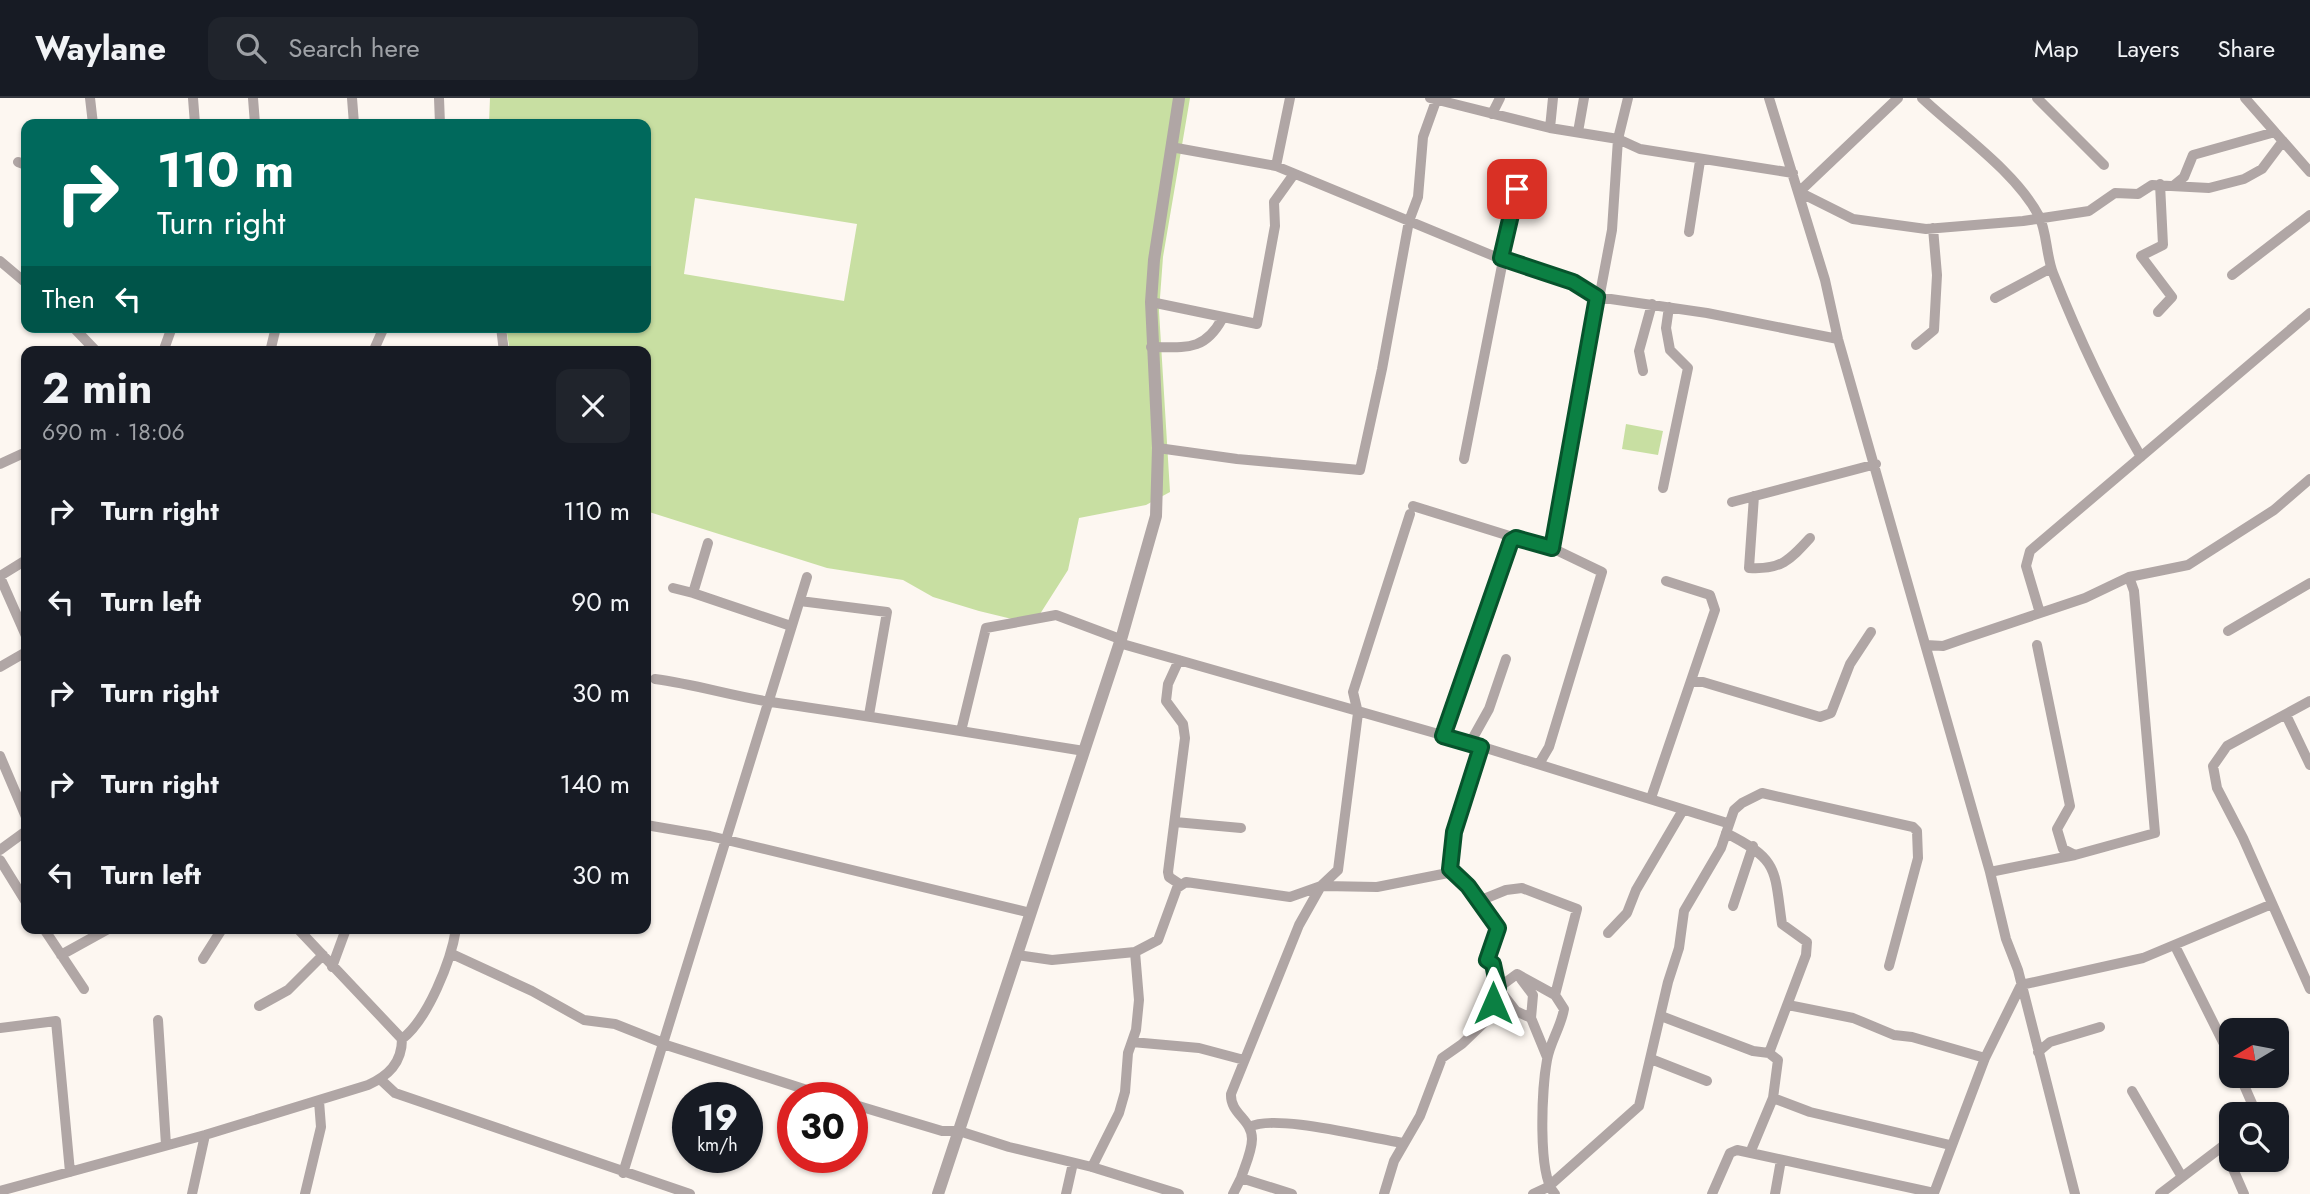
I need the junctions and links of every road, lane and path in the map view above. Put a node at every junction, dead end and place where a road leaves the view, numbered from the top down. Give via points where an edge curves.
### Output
1 (90, 98) edge
2 (193, 98) edge
3 (253, 98) edge
4 (352, 98) edge
5 (439, 98) edge
6 (1179, 98) edge
7 (1290, 98) edge
8 (1500, 98) edge
9 (1553, 98) edge
10 (1584, 98) edge
11 (1628, 98) edge
12 (1769, 98) edge
13 (1898, 98) edge
14 (1922, 98) edge
15 (2037, 98) edge
16 (2245, 98) edge
17 (1434, 99) edge
18 (1492, 114) junction
19 (92, 119) edge
20 (195, 119) edge
21 (255, 119) edge
22 (354, 119) edge
23 (440, 119) edge
24 (1550, 128) junction
25 (1578, 132) junction
26 (2275, 132) junction
27 (1618, 139) junction
28 (2283, 141) junction
29 (1171, 148) junction
30 (1700, 161) junction
31 (2104, 165) dead end
32 (1276, 166) junction
33 (2310, 171) edge
34 (1793, 173) junction
35 (1294, 174) junction
36 (2160, 184) junction
37 (2173, 186) junction
38 (1517, 189) dead end
39 (1799, 192) junction
40 (2310, 215) edge
41 (2040, 218) junction
42 (1409, 221) junction
43 (1933, 228) junction
44 (1689, 232) dead end
45 (1501, 258) junction
46 (0, 261) edge
47 (2051, 268) junction
48 (2232, 275) dead end
49 (21, 279) edge
50 (1597, 297) junction
51 (1996, 298) dead end
52 (1151, 302) junction
53 (1652, 304) junction
54 (1669, 307) junction
55 (2158, 312) dead end
56 (2310, 313) edge
57 (1222, 319) junction
58 (79, 333) edge
59 (1838, 339) junction
60 (1916, 345) dead end
61 (91, 346) edge
62 (1152, 347) junction
63 (1643, 371) dead end
64 (1158, 448) junction
65 (21, 454) edge
66 (2141, 457) junction
67 (1464, 459) dead end
68 (0, 464) edge
69 (1876, 464) junction
70 (2310, 479) edge
71 (1663, 488) dead end
72 (1754, 496) junction
73 (1732, 502) dead end
74 (1516, 538) junction
75 (1810, 538) dead end
76 (708, 543) dead end
77 (1552, 548) junction
78 (21, 563) edge
79 (0, 577) edge
80 (807, 577) dead end
81 (2129, 577) junction
82 (1666, 581) dead end
83 (2310, 583) edge
84 (673, 588) dead end
85 (693, 593) junction
86 (800, 601) junction
87 (2040, 613) junction
88 (21, 625) edge
89 (791, 626) junction
90 (2228, 631) dead end
91 (1871, 632) dead end
92 (1120, 641) junction
93 (1926, 645) junction
94 (2037, 645) dead end
95 (21, 655) edge
96 (1506, 659) dead end
97 (1179, 660) junction
98 (0, 667) edge
99 (655, 679) dead end
100 (1691, 682) junction
101 (2310, 701) edge
102 (769, 702) junction
103 (1358, 713) junction
104 (869, 715) junction
105 (2286, 715) junction
106 (961, 731) junction
107 (1443, 736) junction
108 (1476, 745) junction
109 (1084, 751) junction
110 (0, 756) edge
111 (1539, 764) junction
112 (2310, 765) edge
113 (1651, 798) junction
114 (21, 805) edge
115 (1683, 810) junction
116 (1175, 822) junction
117 (651, 826) edge
118 (1241, 828) dead end
119 (1726, 828) junction
120 (21, 835) edge
121 (726, 840) junction
122 (1753, 846) junction
123 (0, 850) edge
124 (2075, 855) junction
125 (0, 860) edge
126 (1453, 872) junction
127 (1990, 872) junction
128 (1181, 885) junction
129 (1321, 886) junction
130 (21, 894) edge
131 (1479, 901) junction
132 (2272, 904) junction
133 (1733, 906) dead end
134 (1031, 913) junction
135 (1608, 933) dead end
136 (47, 934) edge
137 (99, 934) edge
138 (219, 934) edge
139 (303, 934) edge
140 (344, 934) edge
141 (455, 934) edge
142 (2175, 946) junction
143 (1135, 952) junction
144 (452, 954) junction
145 (61, 955) junction
146 (323, 955) junction
147 (1017, 955) junction
148 (203, 959) dead end
149 (1889, 966) dead end
150 (332, 967) junction
151 (1517, 974) junction
152 (2021, 985) junction
153 (1498, 988) junction
154 (84, 989) dead end
155 (2310, 989) edge
156 (1555, 995) junction
157 (1788, 1004) junction
158 (259, 1006) dead end
159 (1661, 1016) junction
160 (1531, 1018) junction
161 (158, 1020) dead end
162 (2100, 1027) dead end
163 (0, 1028) edge
164 (2219, 1034) edge
165 (402, 1039) junction
166 (1132, 1042) junction
167 (663, 1044) junction
168 (2038, 1052) junction
169 (1769, 1053) junction
170 (1547, 1057) junction
171 (1985, 1058) junction
172 (1651, 1059) junction
173 (1244, 1060) junction
174 (380, 1079) junction
175 (1707, 1081) dead end
176 (783, 1082) edge
177 (2132, 1091) dead end
178 (1773, 1098) junction
179 (319, 1101) junction
180 (868, 1109) edge
181 (1250, 1127) junction
182 (959, 1130) junction
183 (205, 1135) junction
184 (1404, 1143) junction
185 (1950, 1145) junction
186 (166, 1146) junction
187 (2219, 1149) edge
188 (1750, 1153) junction
189 (1781, 1160) junction
190 (1073, 1163) junction
191 (1092, 1167) junction
192 (70, 1172) junction
193 (2237, 1172) edge
194 (623, 1173) junction
195 (2182, 1177) junction
196 (1241, 1178) junction
197 (0, 1191) edge
198 (1551, 1191) edge
199 (192, 1194) edge
200 (305, 1194) edge
201 (690, 1194) edge
202 (939, 1194) edge
203 (1066, 1194) edge
204 (1180, 1194) edge
205 (1233, 1194) edge
206 (1292, 1194) edge
207 (1384, 1194) edge
208 (1534, 1194) edge
209 (1712, 1194) edge
210 (1775, 1194) edge
211 (2075, 1194) edge
212 (2160, 1194) edge
213 (2244, 1194) edge

1 - 19 street
2 - 20 street
3 - 21 street
4 - 22 street
5 - 23 street
6 - 29 street
7 - 32 street
8 - 18 street
9 - 24 street
10 - 25 street
11 - 27 street
12 - 34 street
13 - 39 street
14 - 41 street via 1990,160
15 - 31 street
16 - 26 street
17 - 18 street
17 - 42 street via 1423,137 1418,198
18 - 24 street
24 - 25 street
25 - 27 street
26 - 28 street
26 - 37 street via 2193,155 2184,177
27 - 30 street via 1640,149
27 - 50 street via 1612,230
28 - 33 street
28 - 37 street via 2262,170 2244,179 2209,188
29 - 32 street
29 - 52 street
30 - 34 street
30 - 44 street
32 - 35 street
34 - 39 street
35 - 42 street
35 - 57 street via 1274,202 1275,226 1260,320 1258,324
36 - 37 street
36 - 41 street via 2138,194 2115,193 2089,211
36 - 55 street via 2163,245 2140,256 2172,297
38 - 45 street
39 - 43 street via 1853,219 1910,229
39 - 59 street
40 - 48 street
41 - 43 street
41 - 47 street
42 - 45 street
42 - 64 street via 1360,470
43 - 60 street via 1937,275 1934,330
45 - 50 street via 1573,282
45 - 67 street
46 - 49 street
47 - 51 street
47 - 66 street via 2109,400
50 - 53 street
50 - 77 street
52 - 57 street
52 - 62 street
53 - 54 street
53 - 63 street via 1639,351
54 - 59 street
54 - 71 street via 1670,350 1688,368
56 - 66 street
57 - 62 street via 1214,333 1192,347
58 - 61 street
59 - 69 street
62 - 64 street
64 - 92 street via 1156,516
65 - 68 street
66 - 87 street via 2027,555
69 - 72 street
69 - 93 street
70 - 81 street via 2274,510 2188,565
72 - 73 street
72 - 75 street via 1749,568 1790,561
74 - 77 street
74 - 103 street via 1412,510 1353,692
74 - 107 street via 1505,552
76 - 85 street
77 - 111 street via 1602,572 1549,747
78 - 79 street
79 - 88 street
80 - 86 street
81 - 87 street
81 - 124 street via 2134,591 2155,833
82 - 100 street via 1713,598 1713,615
83 - 90 street
84 - 85 street
85 - 89 street
86 - 89 street
86 - 104 street via 887,612
87 - 93 street via 1944,646
89 - 102 street
91 - 100 street via 1850,664 1831,713 1820,717
92 - 97 street
92 - 106 street via 1056,615 986,628
92 - 109 street
93 - 127 street
94 - 124 street via 2070,807 2057,829 2063,849
95 - 98 street
96 - 108 street
97 - 103 street
97 - 116 street via 1166,701 1183,724 1185,738
99 - 102 street
100 - 113 street
101 - 105 street
102 - 104 street
102 - 121 street
103 - 107 street
103 - 129 street via 1340,861 1335,876
104 - 106 street
105 - 112 street
105 - 132 street via 2227,746 2213,766 2217,788
106 - 109 street
107 - 108 street
108 - 111 street
108 - 126 street via 1449,856
109 - 134 street
110 - 114 street
111 - 113 street via 1612,790
113 - 115 street
115 - 119 street
115 - 135 street via 1627,913
116 - 118 street
116 - 128 street via 1168,877
117 - 121 street
119 - 122 street
119 - 149 street via 1742,803 1762,793 1913,827 1918,858
119 - 159 street via 1708,873 1684,911
120 - 123 street
121 - 134 street
121 - 167 street
122 - 133 street
122 - 157 street via 1777,878 1782,925 1807,942
124 - 127 street
125 - 130 street
126 - 129 street via 1377,887
126 - 131 street
127 - 152 street
128 - 129 street via 1194,882 1290,897
128 - 143 street via 1158,940
129 - 173 street via 1299,925
131 - 153 street via 1498,928 1487,960 1493,964
131 - 156 street via 1522,888 1577,909
132 - 142 street
132 - 155 street
134 - 147 street
136 - 145 street
137 - 145 street
138 - 148 street
139 - 146 street
140 - 150 street
141 - 144 street
142 - 152 street via 2143,958
142 - 164 street
143 - 147 street via 1052,960
143 - 166 street via 1139,1000
144 - 165 street via 415,1026
144 - 167 street via 584,1020 615,1024
145 - 154 street
146 - 150 street
146 - 158 street via 288,989
147 - 182 street
150 - 165 street
151 - 153 street
151 - 156 street
151 - 160 street via 1533,995
152 - 168 street
152 - 171 street
153 - 160 street via 1516,1012
153 - 184 street via 1488,1019 1442,1058 1433,1087
156 - 170 street via 1564,1009
157 - 169 street
157 - 171 street via 1853,1018 1894,1035
159 - 169 street
159 - 172 street
160 - 170 street
161 - 186 street
162 - 168 street via 2050,1042
163 - 192 street via 56,1021
165 - 174 street via 402,1051 388,1075
166 - 173 street via 1199,1048
166 - 191 street via 1119,1113
167 - 176 street
167 - 194 street
168 - 211 street
169 - 178 street via 1778,1060
170 - 198 street via 1544,1107
171 - 185 street
172 - 175 street
172 - 198 street via 1633,1114
173 - 181 street via 1230,1100
174 - 179 street
174 - 194 street via 395,1093
177 - 195 street
178 - 185 street via 1811,1112
178 - 188 street
179 - 183 street
179 - 200 street via 321,1127
180 - 182 street via 942,1131
181 - 184 street via 1264,1122 1285,1124
181 - 196 street via 1252,1141
182 - 190 street
182 - 202 street
183 - 186 street
183 - 199 street
184 - 207 street
185 - 189 street via 1934,1193
186 - 192 street
187 - 195 street
188 - 189 street
188 - 209 street via 1730,1153
189 - 210 street
190 - 191 street
190 - 203 street
191 - 204 street
192 - 197 street
193 - 213 street
194 - 201 street
195 - 212 street
196 - 205 street
196 - 206 street
198 - 208 street

